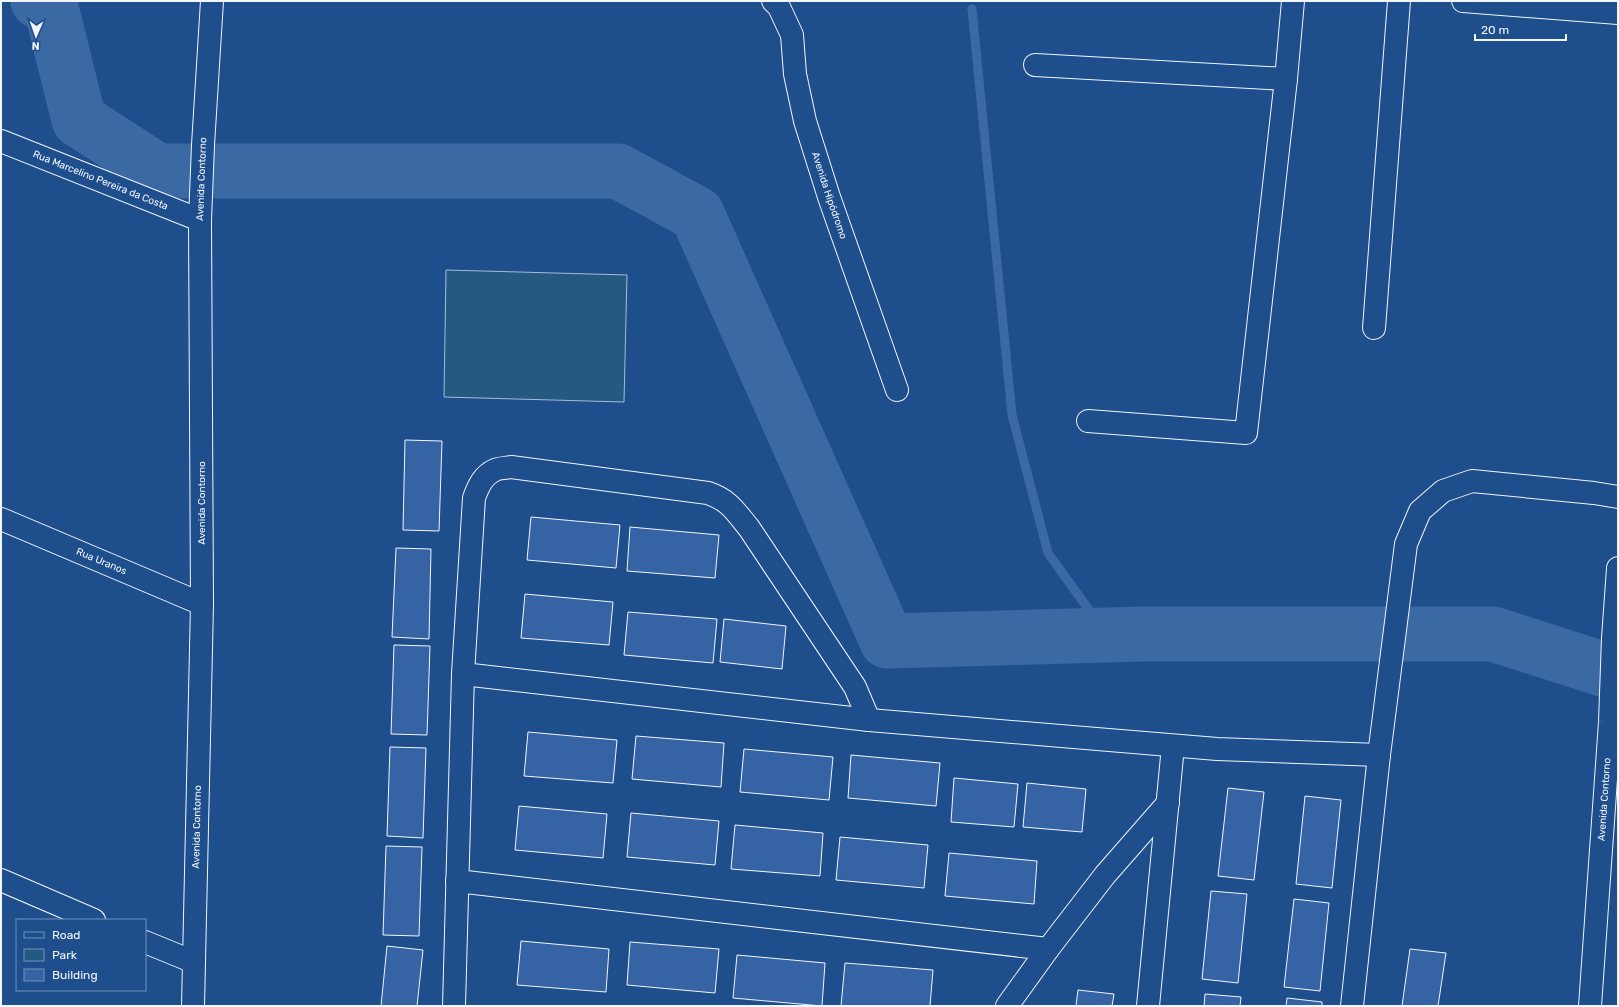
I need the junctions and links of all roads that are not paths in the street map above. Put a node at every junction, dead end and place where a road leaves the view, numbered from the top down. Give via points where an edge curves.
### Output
1 (212, 1) edge
2 (773, 1) edge
3 (1293, 1) edge
4 (1399, 1) edge
5 (1463, 1) edge
6 (1618, 13) edge
7 (1035, 65) dead end
8 (1286, 79) junction
9 (1, 141) edge
10 (200, 215) junction
11 (1374, 328) dead end
12 (897, 390) dead end
13 (1088, 421) dead end
14 (1618, 497) edge
15 (1, 519) edge
16 (1618, 568) edge
17 (202, 604) junction
18 (463, 674) junction
19 (869, 720) junction
20 (1173, 746) junction
21 (1379, 756) junction
22 (1168, 803) junction
23 (1, 880) edge
24 (457, 881) junction
25 (92, 919) edge
26 (146, 942) edge
27 (1048, 949) junction
28 (194, 962) junction
29 (193, 1006) edge
30 (454, 1006) edge
31 (1007, 1006) edge
32 (1148, 1006) edge
33 (1352, 1006) edge
34 (1590, 1006) edge

1 - 10 street, Avenida Contorno
2 - 12 street, Avenida Hipódromo via 779,7 792,35 795,74 805,121
3 - 8 street
4 - 11 street
5 - 6 street
7 - 8 street
8 - 13 street via 1246,432
9 - 10 street, Rua Marcelino Pereira da Costa
10 - 17 street, Avenida Contorno
14 - 21 street via 1472,482 1443,491 1420,511 1406,544
15 - 17 street, Rua Uranos
16 - 34 street, Avenida Contorno
17 - 28 street, Avenida Contorno
18 - 19 street
18 - 19 street via 474,498 484,477 495,470 511,467 708,493 721,497 734,508 749,528 855,688
18 - 24 street
19 - 20 street
20 - 21 street
20 - 22 street
21 - 33 street
22 - 27 street via 1105,875
22 - 32 street
23 - 25 street
24 - 27 street
24 - 30 street
26 - 28 street
27 - 31 street
28 - 29 street, Avenida Contorno

